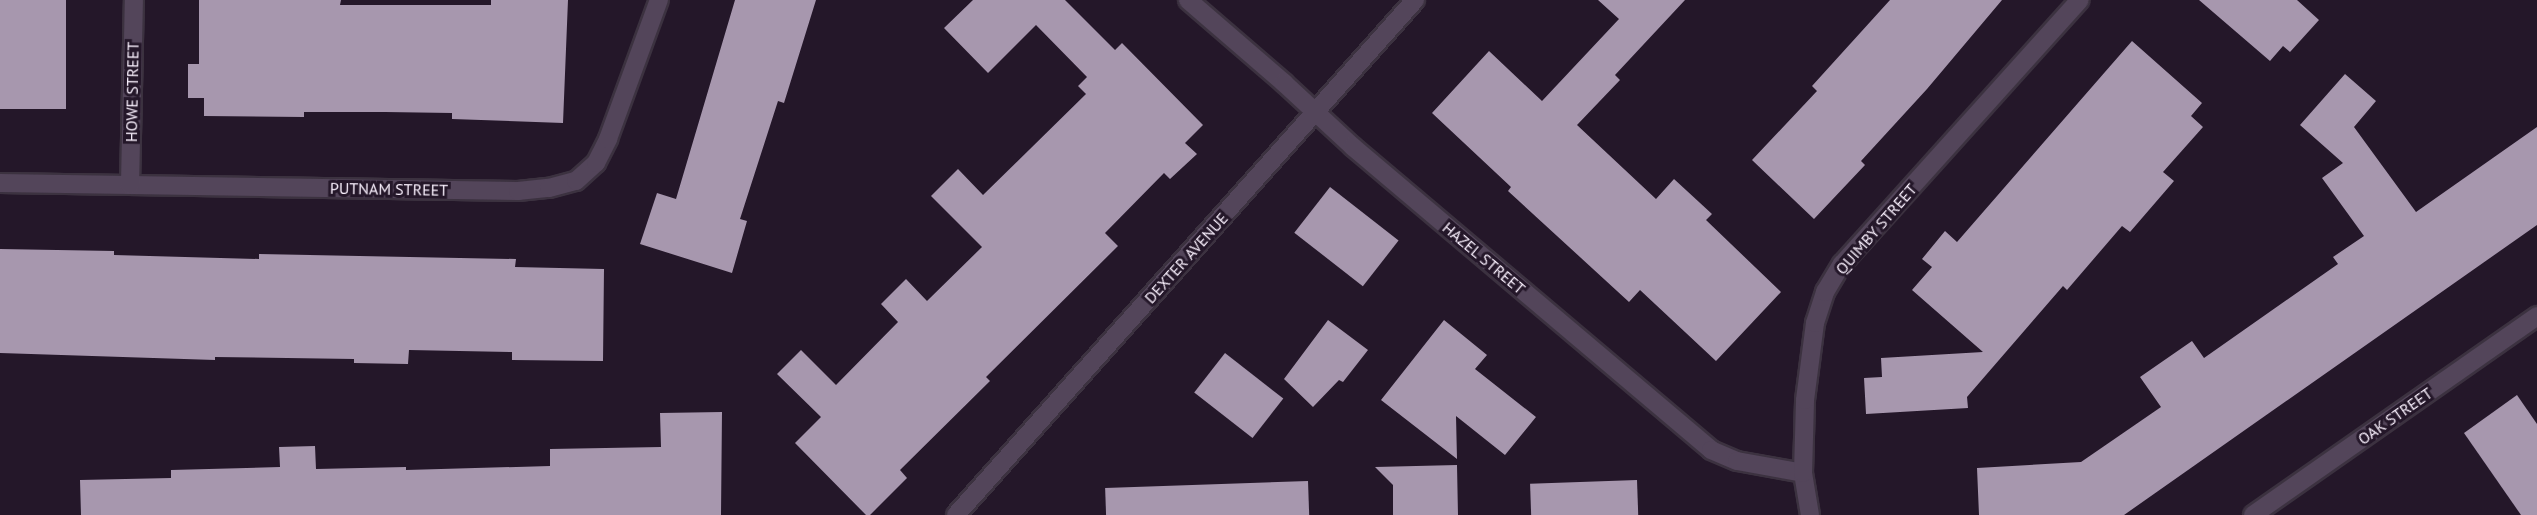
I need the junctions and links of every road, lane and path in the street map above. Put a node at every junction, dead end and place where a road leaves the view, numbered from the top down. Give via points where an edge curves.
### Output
1 (134, 0) edge
2 (659, 0) edge
3 (1188, 0) edge
4 (1415, 0) edge
5 (2080, 0) edge
6 (1315, 114) junction
7 (0, 183) edge
8 (130, 185) junction
9 (2537, 316) edge
10 (1803, 473) junction
11 (956, 515) edge
12 (1810, 515) edge
13 (2253, 515) edge

1 - 8 street, HOWE STREET
2 - 8 street, PUTNAM STREET via 608,139 596,163 576,181 518,191
3 - 6 street, HAZEL STREET via 1284,82
4 - 6 street, DEXTER AVENUE
5 - 10 street, QUIMBY STREET via 1842,264 1825,292 1808,360
6 - 10 street, HAZEL STREET via 1711,450 1746,463
6 - 11 street, DEXTER AVENUE
7 - 8 street, PUTNAM STREET
9 - 13 street, OAK STREET
10 - 12 street, QUIMBY STREET

